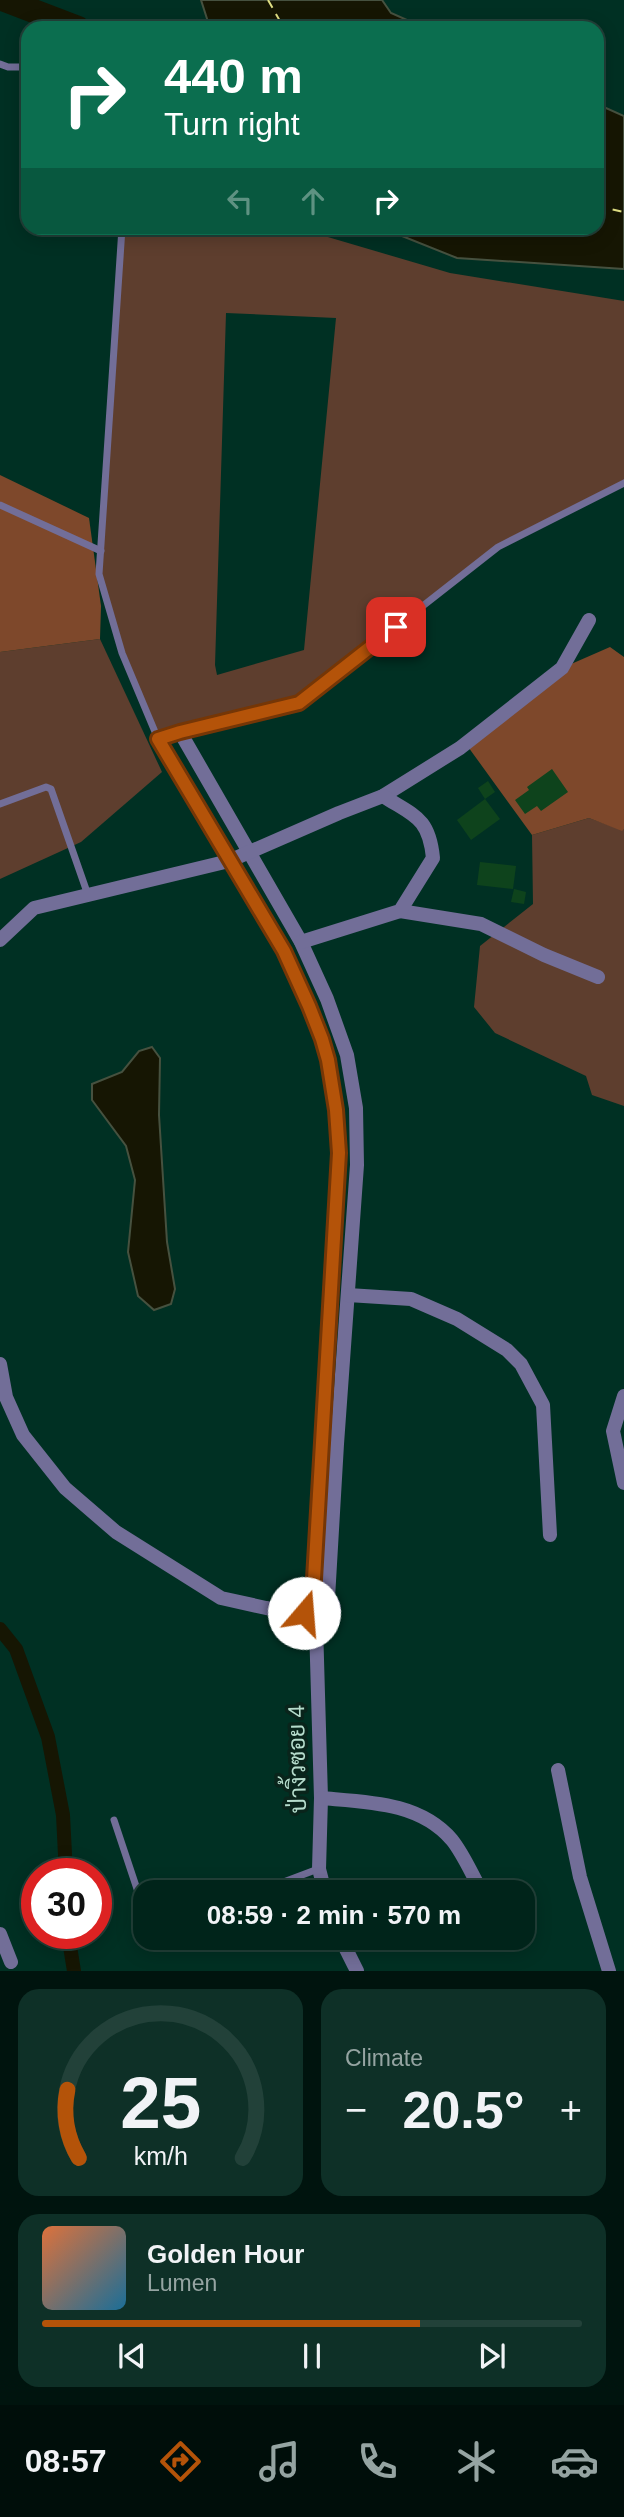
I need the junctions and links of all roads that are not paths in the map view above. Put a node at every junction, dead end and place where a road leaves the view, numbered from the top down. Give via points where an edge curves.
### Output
1 (0, 64) edge
2 (21, 67) edge
3 (122, 235) edge
4 (624, 483) edge
5 (0, 505) edge
6 (101, 551) junction
7 (589, 621) dead end
8 (180, 732) junction
9 (158, 739) junction
10 (383, 796) junction
11 (0, 804) edge
12 (248, 853) junction
13 (229, 861) junction
14 (88, 896) junction
15 (400, 911) junction
16 (0, 940) edge
17 (301, 942) junction
18 (284, 951) junction
19 (598, 978) dead end
20 (347, 1055) junction
21 (328, 1060) junction
22 (337, 1164) junction
23 (357, 1165) junction
24 (348, 1295) junction
25 (0, 1364) edge
26 (624, 1395) edge
27 (329, 1443) junction
28 (624, 1483) edge
29 (550, 1535) dead end
30 (313, 1596) junction
31 (328, 1598) junction
32 (304, 1613) junction
33 (316, 1625) junction
34 (558, 1770) dead end
35 (321, 1798) junction
36 (114, 1820) dead end
37 (319, 1869) junction
38 (134, 1880) edge
39 (289, 1880) edge
40 (322, 1880) edge
41 (475, 1880) edge
42 (0, 1934) edge
43 (347, 1950) edge
44 (11, 1962) dead end
45 (358, 1971) edge
46 (608, 1971) edge

1 - 2 lane
3 - 6 lane
4 - 8 lane via 498,547 299,703
5 - 6 lane
6 - 9 lane via 99,573 122,653
7 - 10 street via 562,668 460,748
8 - 9 lane
8 - 12 street
9 - 13 street
10 - 12 street
10 - 15 street via 422,821 432,845 433,858
11 - 14 lane via 51,789
12 - 13 street
12 - 17 street
13 - 14 street
13 - 18 street
14 - 16 street via 34,908
15 - 17 street
15 - 19 street via 481,924
17 - 18 lane
17 - 20 street
18 - 21 street
20 - 21 lane
20 - 23 street via 356,1108
21 - 22 street via 336,1110
22 - 23 lane
22 - 27 street
23 - 24 street
24 - 27 street
24 - 29 street via 411,1299 457,1319 521,1364 543,1405
25 - 32 street via 6,1397 23,1435 65,1488 116,1532 220,1598
26 - 28 street via 613,1431
27 - 30 street
27 - 31 street
30 - 31 street
30 - 32 street
31 - 33 street via 334,1606 333,1617
32 - 33 street
33 - 35 street, ป่างิ้วซอย 4
34 - 46 street via 580,1877
35 - 37 street, ป่างิ้วซอย 4
35 - 41 street via 385,1804 423,1816 451,1840
36 - 38 lane
37 - 39 lane
37 - 40 street, ป่างิ้วซอย 4
42 - 44 street
43 - 45 street

